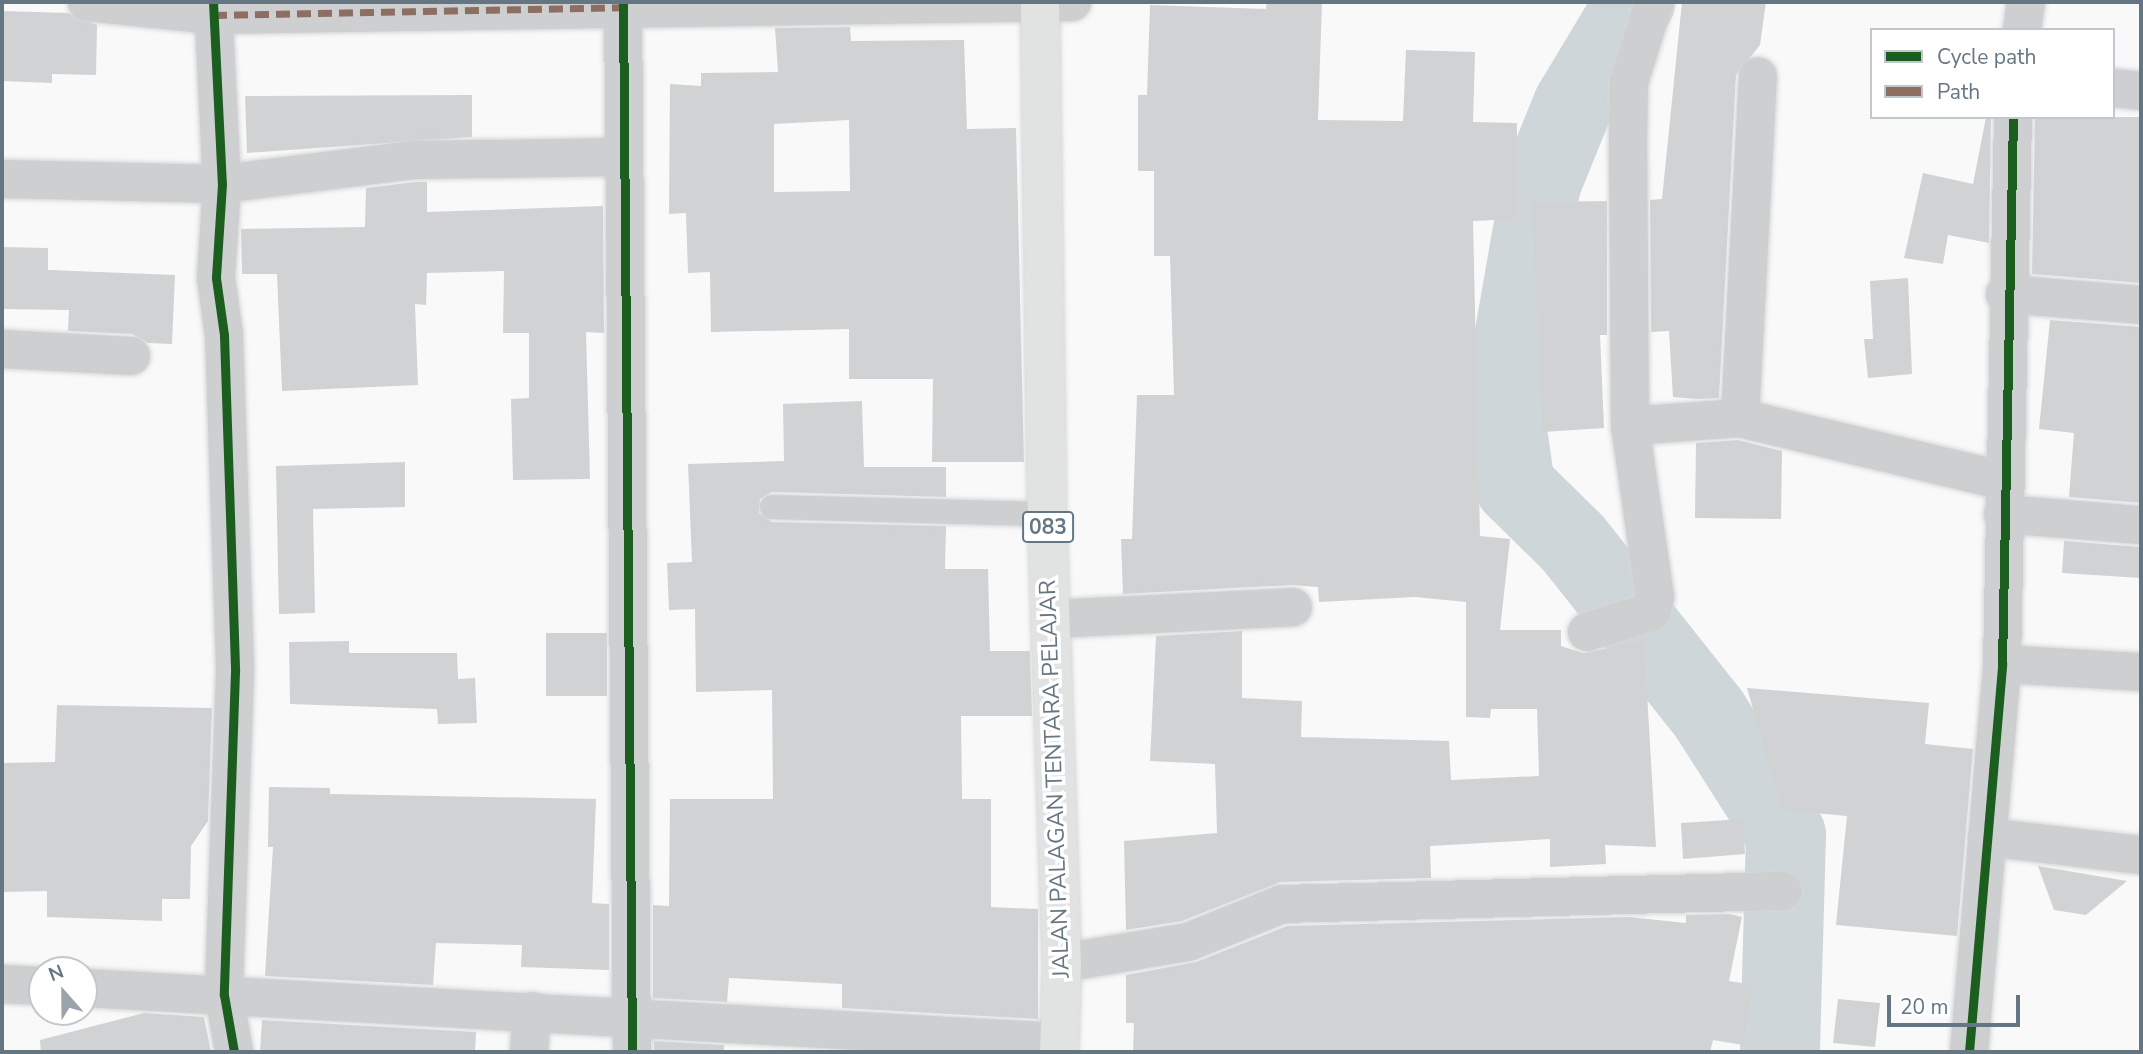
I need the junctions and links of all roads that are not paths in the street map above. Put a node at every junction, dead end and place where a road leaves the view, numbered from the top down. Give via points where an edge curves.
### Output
1 (87, 2) edge
2 (1040, 2) edge
3 (1072, 2) edge
4 (1654, 2) edge
5 (2026, 2) edge
6 (623, 4) edge
7 (214, 8) edge
8 (2022, 28) edge
9 (1758, 76) dead end
10 (2115, 88) edge
11 (2141, 91) edge
12 (2013, 119) edge
13 (620, 157) junction
14 (2, 180) edge
15 (222, 184) junction
16 (2005, 294) junction
17 (2141, 305) edge
18 (2, 349) edge
19 (131, 356) dead end
20 (1740, 418) junction
21 (1630, 426) junction
22 (2004, 498) junction
23 (772, 507) dead end
24 (1047, 514) junction
25 (2141, 525) edge
26 (1293, 607) dead end
27 (1051, 619) junction
28 (1596, 631) dead end
29 (2001, 664) junction
30 (2141, 672) edge
31 (1987, 836) junction
32 (2141, 855) edge
33 (1783, 891) dead end
34 (1062, 963) junction
35 (2, 984) edge
36 (28, 985) edge
37 (98, 989) edge
38 (224, 995) junction
39 (532, 1010) junction
40 (633, 1034) edge
41 (1059, 1047) edge
42 (234, 1052) edge
43 (529, 1052) edge
44 (1969, 1052) edge

1 - 7 street
2 - 3 street
2 - 6 street
2 - 24 main road, JALAN PALAGAN TENTARA PELAJAR / 083
4 - 21 street via 1629,82
5 - 8 street
6 - 7 street
6 - 13 street
7 - 15 street
9 - 20 street
10 - 11 street
12 - 16 street
13 - 15 street via 413,160
13 - 40 street
14 - 15 street
15 - 38 street via 216,278 224,335 235,672
16 - 17 street
16 - 22 street
18 - 19 street
20 - 21 street
20 - 22 street
21 - 28 street via 1655,579 1651,612
22 - 25 street
22 - 29 street
23 - 24 lane
24 - 27 main road, JALAN PALAGAN TENTARA PELAJAR / 083
26 - 27 street
27 - 34 main road, JALAN PALAGAN TENTARA PELAJAR / 083
29 - 30 street
29 - 31 street
31 - 32 street
31 - 44 street
33 - 34 street via 1282,904 1188,942
34 - 41 main road, JALAN PALAGAN TENTARA PELAJAR / 083
35 - 36 street
37 - 38 street
38 - 39 street
38 - 42 street
39 - 40 street
39 - 43 street
40 - 41 street

